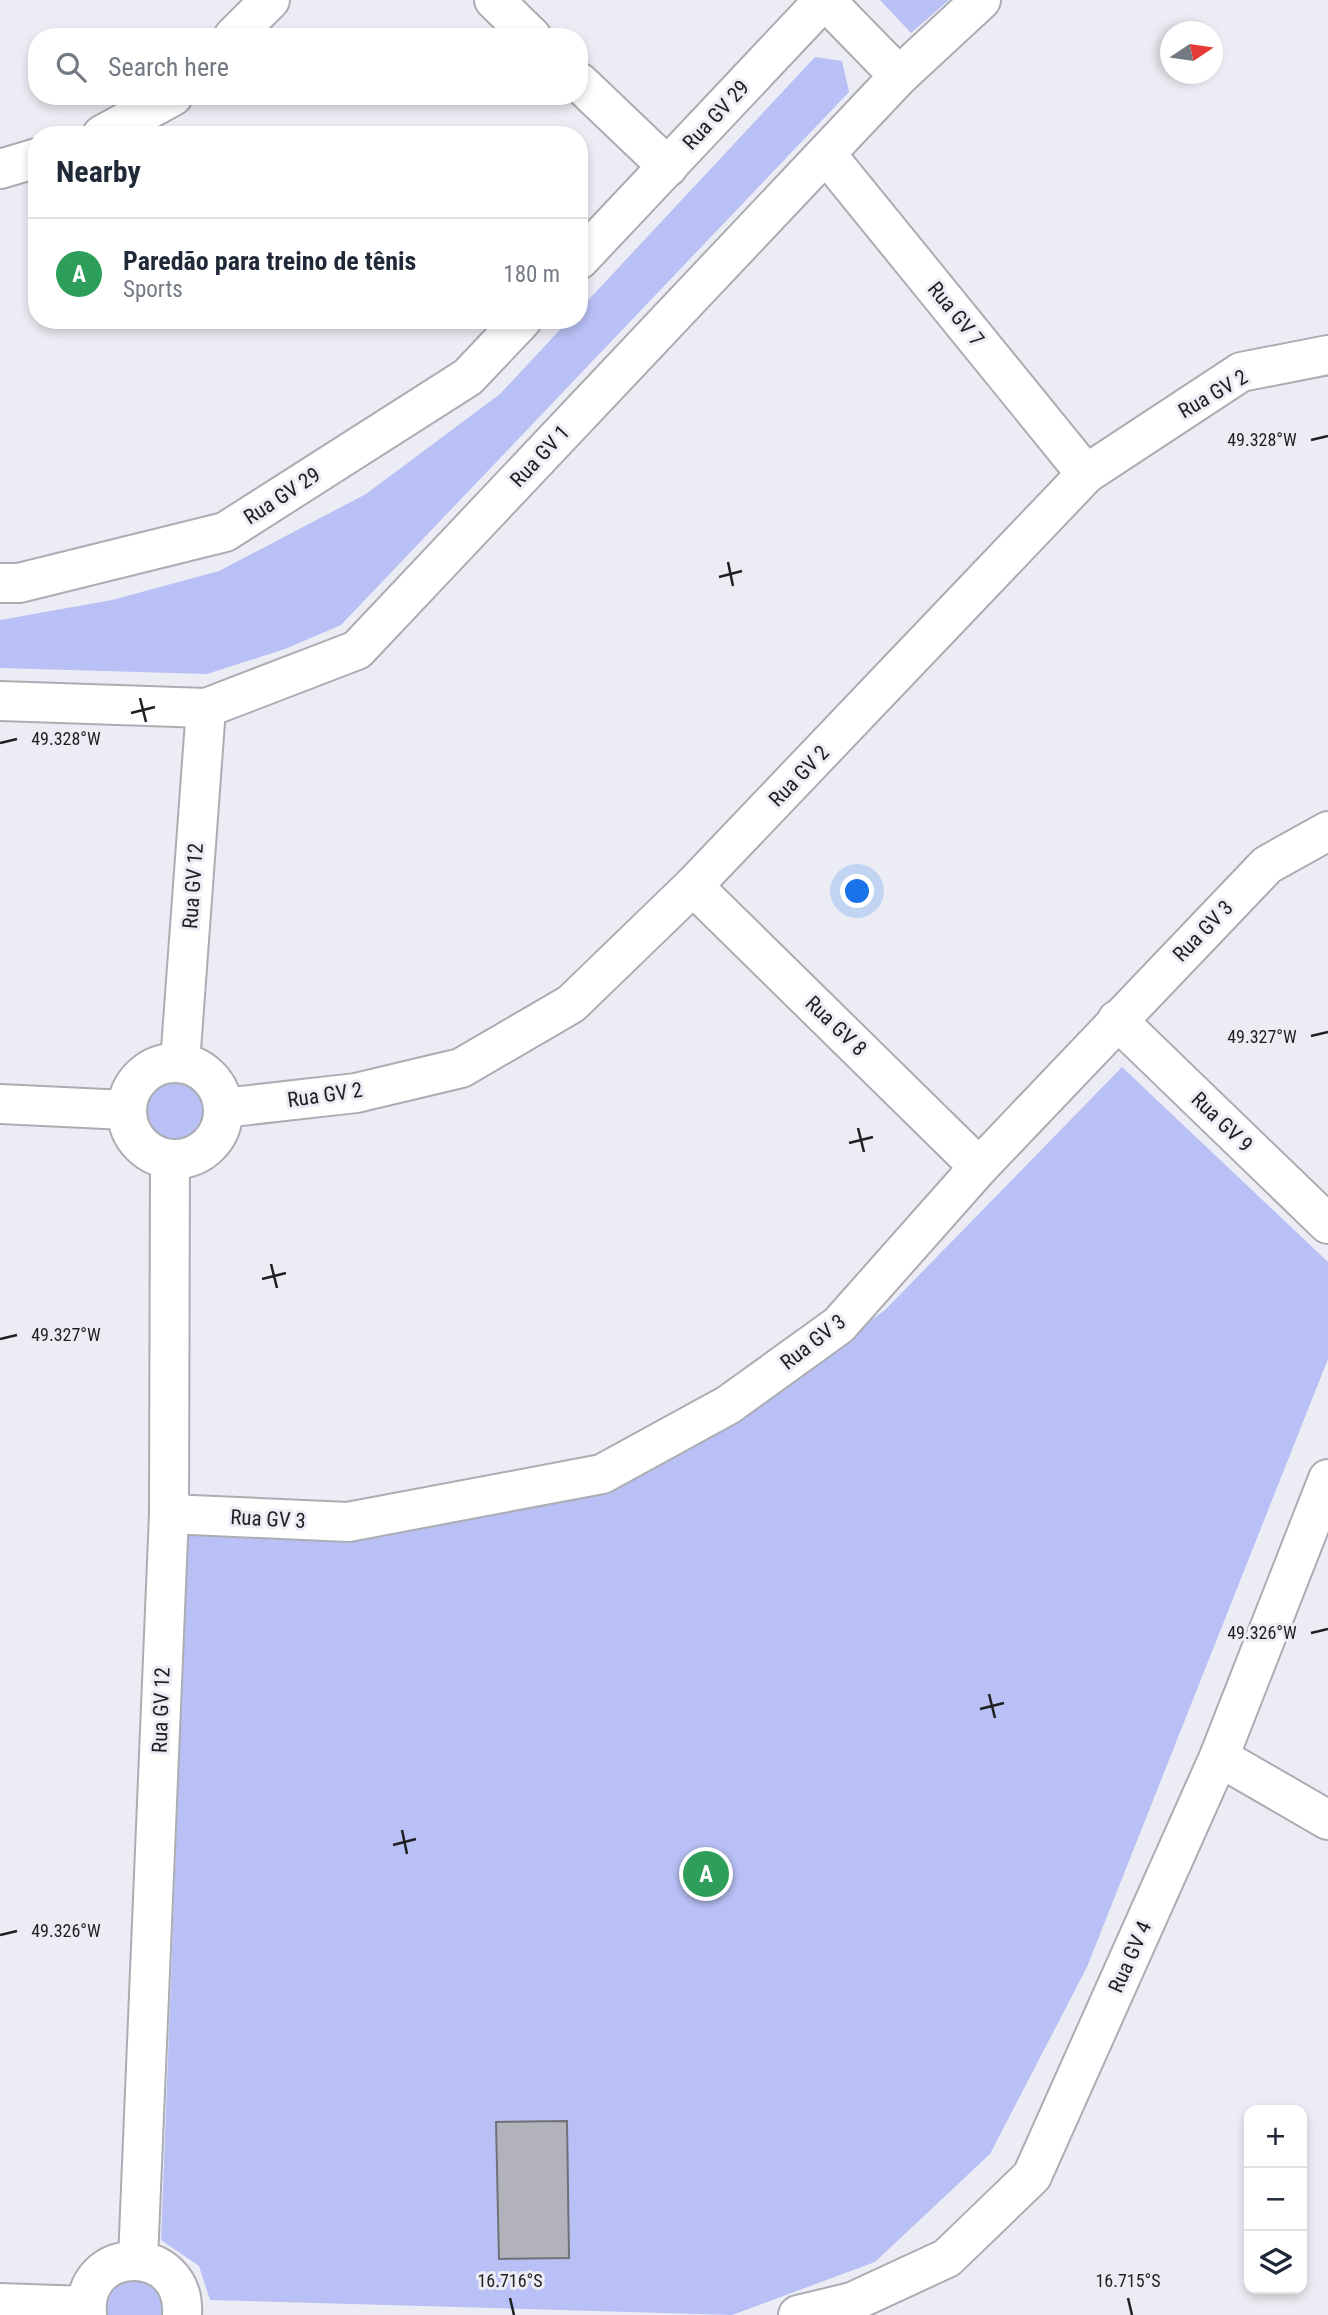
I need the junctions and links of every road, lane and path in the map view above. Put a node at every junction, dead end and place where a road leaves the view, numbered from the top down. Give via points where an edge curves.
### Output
1 (270, 0) edge
2 (494, 0) edge
3 (824, 0) edge
4 (981, 0) edge
5 (242, 28) edge
6 (523, 28) edge
7 (899, 76) junction
8 (588, 91) edge
9 (157, 105) edge
10 (118, 126) edge
11 (827, 154) junction
12 (28, 161) edge
13 (668, 167) junction
14 (0, 169) edge
15 (588, 251) edge
16 (513, 329) edge
17 (1328, 355) edge
18 (1086, 474) junction
19 (0, 583) edge
20 (0, 701) edge
21 (206, 708) junction
22 (1328, 831) edge
23 (693, 886) junction
24 (1117, 1020) junction
25 (180, 1063) junction
26 (0, 1104) edge
27 (223, 1108) junction
28 (126, 1110) junction
29 (170, 1159) junction
30 (979, 1167) junction
31 (1328, 1224) edge
32 (1328, 1479) edge
33 (169, 1514) junction
34 (1219, 1758) junction
35 (1328, 1820) edge
36 (138, 2260) junction
37 (0, 2303) edge
38 (87, 2311) edge
39 (181, 2315) edge
40 (798, 2315) edge

1 - 5 street
2 - 6 street
3 - 7 street
3 - 13 street, Rua GV 29
4 - 7 street, Rua GV 1
7 - 11 street, Rua GV 1
8 - 13 street
9 - 10 street
11 - 18 street, Rua GV 7
11 - 21 street, Rua GV 1 via 356,650
12 - 14 street
13 - 15 street, Rua GV 29
16 - 19 street, Rua GV 29 via 468,377 225,532 19,583
17 - 18 street, Rua GV 2 via 1241,372
18 - 23 street, Rua GV 2
20 - 21 street, Rua GV 1
21 - 25 street, Rua GV 12
22 - 24 street, Rua GV 3 via 1267,865
23 - 27 street, Rua GV 2 via 570,1004 461,1068 356,1093
23 - 30 street, Rua GV 8
24 - 30 street, Rua GV 3
24 - 31 street, Rua GV 9
25 - 27 street via 215,1083
25 - 28 street via 159,1066 143,1076 130,1093
26 - 28 street
27 - 29 street via 222,1124 205,1149 192,1157
28 - 29 street via 132,1131 144,1148
29 - 33 street, Rua GV 12
30 - 33 street, Rua GV 3 via 839,1325 728,1405 602,1474 348,1522
32 - 34 street, Rua GV 4
33 - 36 street, Rua GV 12
34 - 35 street
34 - 40 street, Rua GV 4 via 1032,2176 947,2259 852,2302
36 - 38 street via 111,2266 98,2276 89,2290
36 - 39 street via 174,2280
37 - 38 street

